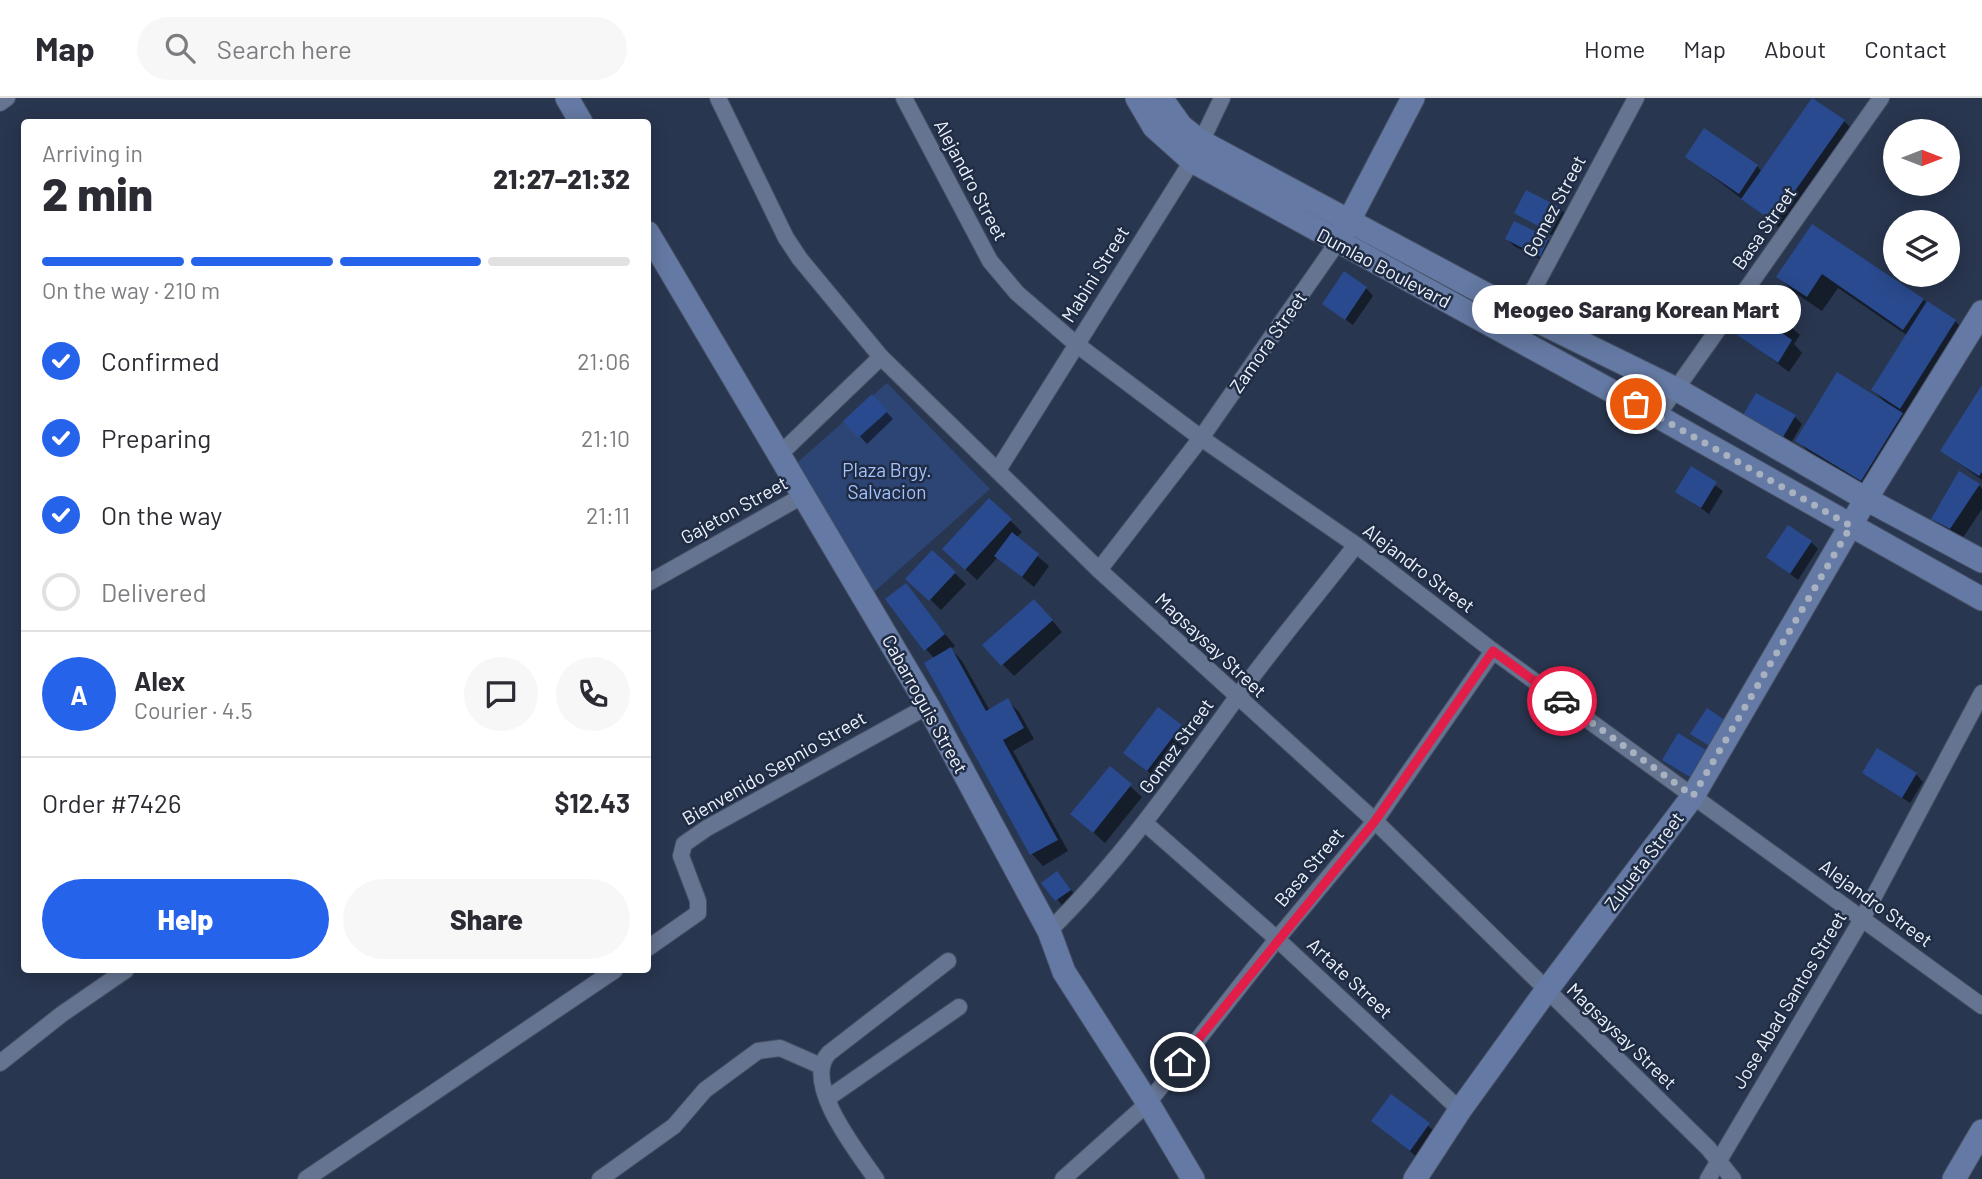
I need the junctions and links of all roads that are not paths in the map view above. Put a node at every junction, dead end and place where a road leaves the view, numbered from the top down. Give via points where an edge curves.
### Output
1 (7, 98) edge
2 (566, 98) edge
3 (718, 98) edge
4 (904, 98) edge
5 (1137, 98) edge
6 (1161, 98) edge
7 (1222, 98) edge
8 (1413, 98) edge
9 (1636, 98) edge
10 (1881, 98) edge
11 (0, 103) edge
12 (579, 119) edge
13 (1196, 151) junction
14 (1351, 222) junction
15 (651, 238) edge
16 (1337, 243) junction
17 (1982, 312) edge
18 (1521, 313) junction
19 (1508, 334) junction
20 (1076, 344) junction
21 (881, 357) junction
22 (1676, 389) junction
23 (1657, 416) junction
24 (1202, 438) junction
25 (780, 454) junction
26 (998, 470) junction
27 (804, 495) junction
28 (1866, 499) junction
29 (1851, 526) junction
30 (1356, 545) junction
31 (1982, 561) edge
32 (1099, 570) junction
33 (651, 581) edge
34 (1982, 599) edge
35 (1493, 651) junction
36 (1982, 693) edge
37 (1237, 697) junction
38 (928, 706) junction
39 (1693, 796) junction
40 (1375, 821) junction
41 (1146, 824) junction
42 (1862, 919) junction
43 (1049, 931) junction
44 (1276, 939) junction
45 (651, 946) edge
46 (948, 961) dead end
47 (123, 973) edge
48 (611, 973) edge
49 (1546, 991) junction
50 (1982, 1006) edge
51 (959, 1007) dead end
52 (0, 1063) edge
53 (821, 1066) junction
54 (828, 1098) junction
55 (1148, 1102) junction
56 (1460, 1110) junction
57 (1982, 1131) edge
58 (1718, 1163) junction
59 (306, 1179) edge
60 (600, 1179) edge
61 (876, 1179) edge
62 (1063, 1179) edge
63 (1193, 1179) edge
64 (1415, 1179) edge
65 (1708, 1179) edge
66 (1733, 1179) edge
67 (1954, 1179) edge

1 - 11 street
2 - 12 street
3 - 21 street, Magsaysay Street via 793,249
4 - 20 street, Alejandro Street via 990,261 1017,293
5 - 13 street, Dumlao Boulevard via 1166,141
6 - 13 street, Dumlao Boulevard
7 - 13 street, Mabini Street
8 - 14 street, Zamora Street
9 - 18 street, Gomez Street
10 - 22 street, Basa Street
13 - 14 street, Dumlao Boulevard
13 - 16 street, Dumlao Boulevard
13 - 20 street, Mabini Street
14 - 16 street, Zamora Street
14 - 18 street, Dumlao Boulevard
15 - 25 street, Cabarroguis Street
16 - 19 street, Dumlao Boulevard
16 - 24 street, Zamora Street
17 - 28 street, Zulueta Street
18 - 19 street, Gomez Street
18 - 22 street, Dumlao Boulevard
19 - 23 street, Dumlao Boulevard
20 - 24 street, Alejandro Street
20 - 26 street, Mabini Street
21 - 25 street
21 - 26 street, Magsaysay Street
22 - 23 street, Basa Street
22 - 28 street, Dumlao Boulevard
23 - 29 street, Dumlao Boulevard
24 - 30 street, Alejandro Street
24 - 32 street, Zamora Street
25 - 27 street, Cabarroguis Street
26 - 32 street, Magsaysay Street
27 - 33 street, Gajeton Street
27 - 38 street, Cabarroguis Street
28 - 29 street, Zulueta Street
28 - 31 street, Dumlao Boulevard
29 - 34 street, Dumlao Boulevard
29 - 39 street, Zulueta Street
30 - 35 street, Alejandro Street
30 - 37 street, Gomez Street
32 - 37 street, Magsaysay Street
35 - 39 street, Alejandro Street
35 - 40 street, Basa Street
36 - 42 street, Jose Abad Santos Street
37 - 40 street, Magsaysay Street
37 - 41 street, Gomez Street
38 - 43 street, Cabarroguis Street
38 - 45 street, Bienvenido Sepnio Street via 766,792 688,840 681,856 698,913
39 - 42 street, Alejandro Street
39 - 49 street, Zulueta Street
40 - 44 street, Basa Street
40 - 49 street, Magsaysay Street
41 - 43 street, Gomez Street
41 - 44 street, Artate Street
42 - 50 street, Alejandro Street
42 - 58 street, Jose Abad Santos Street
43 - 55 street, Cabarroguis Street via 1064,972
44 - 55 street, Basa Street
44 - 56 street, Artate Street
46 - 53 street via 830,1053
47 - 52 street
48 - 59 street
49 - 56 street, Zulueta Street
49 - 58 street, Magsaysay Street via 1708,1148
51 - 54 street
53 - 54 street
53 - 60 street via 780,1048 758,1051 705,1090 674,1126
54 - 61 street via 841,1129
55 - 62 street, Basa Street
55 - 63 street, Cabarroguis Street
56 - 64 street, Zulueta Street
57 - 67 street
58 - 65 street, Jose Abad Santos Street
58 - 66 street, Magsaysay Street

